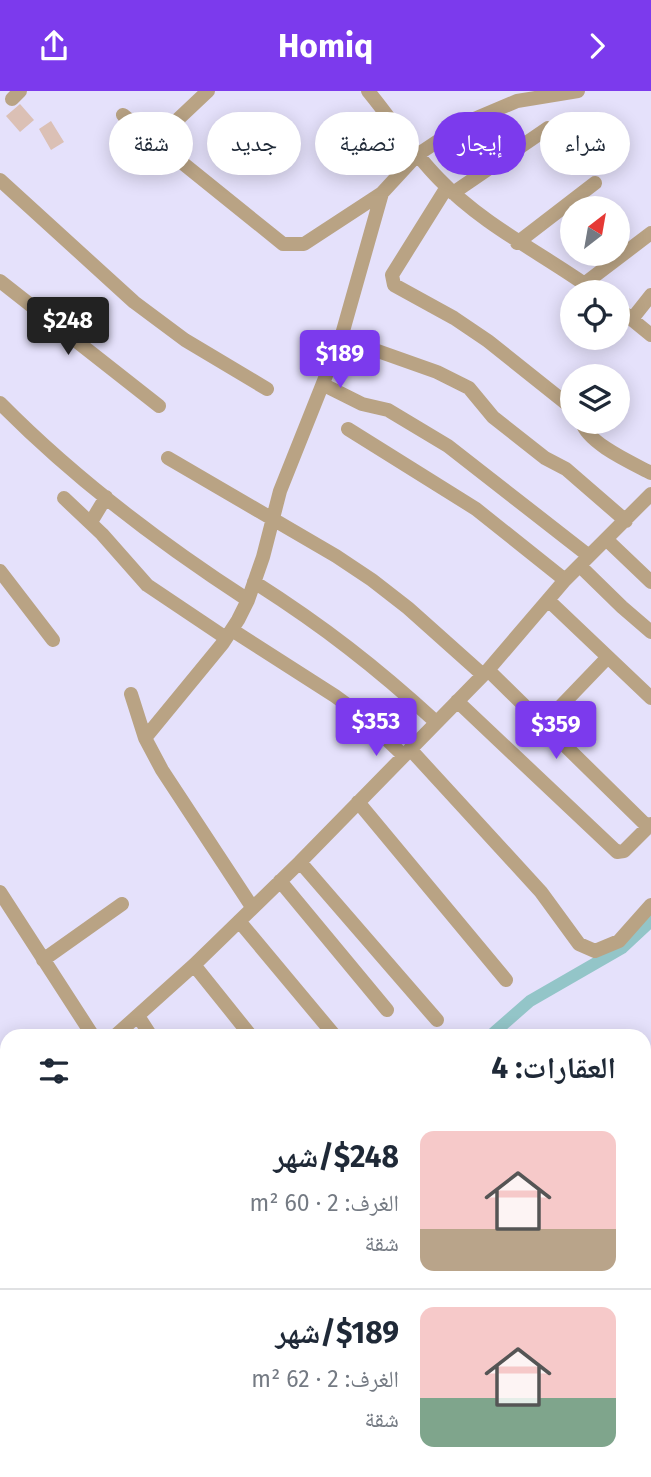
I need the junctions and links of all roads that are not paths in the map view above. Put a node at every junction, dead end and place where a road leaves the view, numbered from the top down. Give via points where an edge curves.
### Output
1 (208, 91) edge
2 (578, 91) edge
3 (373, 93) edge
4 (513, 96) edge
5 (186, 112) edge
6 (386, 112) edge
7 (540, 133) edge
8 (419, 154) edge
9 (419, 157) edge
10 (193, 170) edge
11 (399, 175) edge
12 (0, 180) edge
13 (595, 183) dead end
14 (450, 190) junction
15 (382, 193) junction
16 (651, 233) edge
17 (517, 243) junction
18 (577, 280) edge
19 (599, 280) edge
20 (0, 281) edge
21 (651, 295) edge
22 (632, 319) joint
23 (651, 335) edge
24 (341, 338) junction
25 (324, 385) junction
26 (267, 389) dead end
27 (560, 398) edge
28 (0, 403) edge
29 (159, 406) dead end
30 (348, 429) dead end
31 (590, 434) edge
32 (168, 458) dead end
33 (651, 473) edge
34 (106, 497) junction
35 (64, 498) dead end
36 (650, 498) edge
37 (272, 519) junction
38 (626, 521) junction
39 (91, 522) junction
40 (607, 540) junction
41 (585, 561) junction
42 (0, 571) edge
43 (565, 580) junction
44 (254, 582) junction
45 (651, 582) edge
46 (248, 600) junction
47 (548, 600) junction
48 (651, 632) edge
49 (229, 634) junction
50 (53, 640) dead end
51 (608, 657) junction
52 (485, 672) junction
53 (131, 694) dead end
54 (651, 698) edge
55 (457, 701) junction
56 (559, 708) dead end
57 (436, 722) junction
58 (145, 738) junction
59 (407, 752) junction
60 (358, 801) junction
61 (650, 825) edge
62 (300, 862) junction
63 (280, 881) junction
64 (0, 892) edge
65 (122, 904) dead end
66 (651, 905) edge
67 (252, 907) junction
68 (239, 921) junction
69 (44, 960) junction
70 (194, 965) junction
71 (506, 980) dead end
72 (387, 1010) dead end
73 (138, 1016) junction
74 (438, 1020) dead end
75 (88, 1029) edge
76 (123, 1029) edge
77 (146, 1029) edge
78 (245, 1029) edge
79 (329, 1029) edge

1 - 5 street
2 - 4 street
3 - 6 street
4 - 8 street
7 - 14 street
9 - 14 street
10 - 15 street via 284,244 304,244
11 - 15 street
12 - 26 street via 134,302 185,340
13 - 17 street
14 - 17 street
14 - 27 street via 392,275 394,285 488,341
15 - 24 street
16 - 19 street
17 - 18 street
20 - 29 street
21 - 22 street
22 - 23 street
24 - 25 street
24 - 38 street via 469,388 493,417 566,469
25 - 37 street via 279,491
25 - 41 street via 362,404 388,410 448,446
28 - 34 street
30 - 43 street via 476,509
31 - 33 street
32 - 37 street
34 - 39 street
34 - 46 street via 199,569
35 - 39 street
36 - 38 street
37 - 44 street
37 - 52 street via 354,567
38 - 40 street
39 - 49 street via 147,585
40 - 41 street
40 - 45 street
41 - 43 street
41 - 48 street via 622,607
42 - 50 street
43 - 47 street
44 - 46 street
44 - 57 street via 362,656
46 - 49 street
47 - 51 street
47 - 52 street
49 - 58 street
49 - 59 street via 335,696
51 - 54 street
51 - 56 street
52 - 55 street
52 - 61 street
53 - 58 street
55 - 57 street
55 - 61 street via 617,852 624,851
57 - 59 street
58 - 67 street
59 - 60 street
59 - 66 street via 541,892 579,944 595,951 618,941
60 - 62 street
60 - 71 street
62 - 63 street
62 - 74 street
63 - 67 street
63 - 72 street
64 - 69 street
65 - 69 street
67 - 68 street
68 - 70 street
68 - 79 street
69 - 75 street
70 - 73 street
70 - 78 street
73 - 76 street
73 - 77 street

